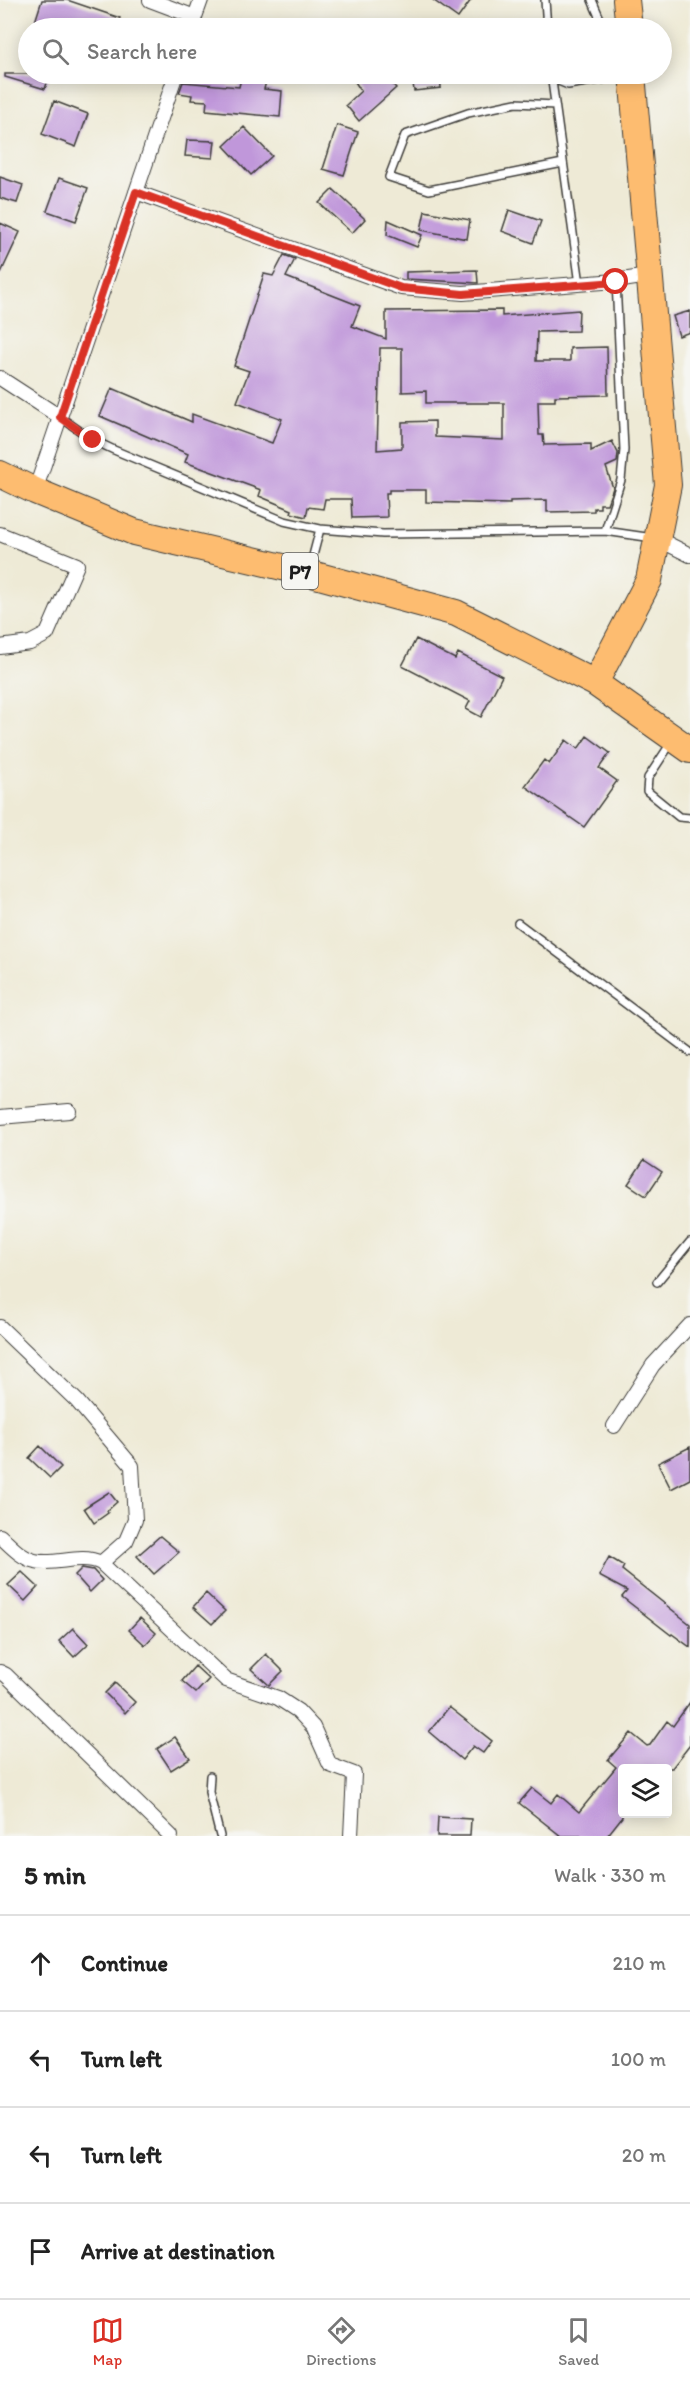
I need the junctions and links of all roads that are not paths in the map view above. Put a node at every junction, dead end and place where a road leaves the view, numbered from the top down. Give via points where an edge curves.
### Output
1 (150, 0) edge
2 (201, 0) edge
3 (545, 0) edge
4 (592, 0) edge
5 (626, 0) edge
6 (184, 18) edge
7 (195, 18) edge
8 (546, 18) edge
9 (600, 18) edge
10 (627, 18) edge
11 (173, 84) edge
12 (552, 84) edge
13 (633, 84) edge
14 (555, 105) junction
15 (563, 163) junction
16 (136, 192) junction
17 (648, 276) junction
18 (616, 282) junction
19 (580, 284) junction
20 (0, 378) edge
21 (60, 417) junction
22 (0, 474) edge
23 (35, 491) junction
24 (320, 529) junction
25 (605, 531) junction
26 (0, 534) edge
27 (658, 539) junction
28 (690, 555) edge
29 (308, 573) junction
30 (0, 647) edge
31 (595, 682) junction
32 (682, 744) edge
33 (690, 818) edge
34 (518, 923) dead end
35 (690, 1053) edge
36 (69, 1111) dead end
37 (0, 1117) edge
38 (690, 1242) edge
39 (657, 1282) dead end
40 (690, 1325) edge
41 (0, 1327) edge
42 (614, 1426) dead end
43 (0, 1536) edge
44 (101, 1563) junction
45 (0, 1672) edge
46 (210, 1776) dead end
47 (171, 1836) edge
48 (220, 1836) edge
49 (351, 1836) edge

1 - 6 street
2 - 7 street
3 - 8 lane
4 - 9 lane
5 - 10 highway
11 - 16 street
12 - 14 lane
13 - 17 highway
14 - 15 lane
14 - 15 lane via 516,103 477,111 405,135 389,177 429,190
15 - 19 lane
16 - 19 street via 401,288 463,294
16 - 21 street
17 - 18 street
17 - 27 highway via 668,485
18 - 19 street
18 - 25 lane via 624,450 621,480
20 - 21 street
21 - 23 street
21 - 24 lane via 114,450 284,521
22 - 23 highway, P7
23 - 29 highway, P7 via 134,532
24 - 25 lane via 383,534
24 - 29 lane
25 - 27 lane
26 - 30 street via 77,565 48,634 30,643
27 - 28 street
27 - 31 highway via 649,580
29 - 31 highway, P7 via 456,614
31 - 32 highway, P7
32 - 33 lane via 648,778 647,791 679,817
34 - 35 lane
36 - 37 street
38 - 39 lane
40 - 42 street via 653,1365
41 - 44 street via 77,1401 132,1466 135,1520 126,1541
43 - 44 street via 36,1562 93,1559
44 - 49 street via 226,1680 278,1698 313,1727 330,1765 354,1774
45 - 47 street
46 - 48 lane via 209,1792

